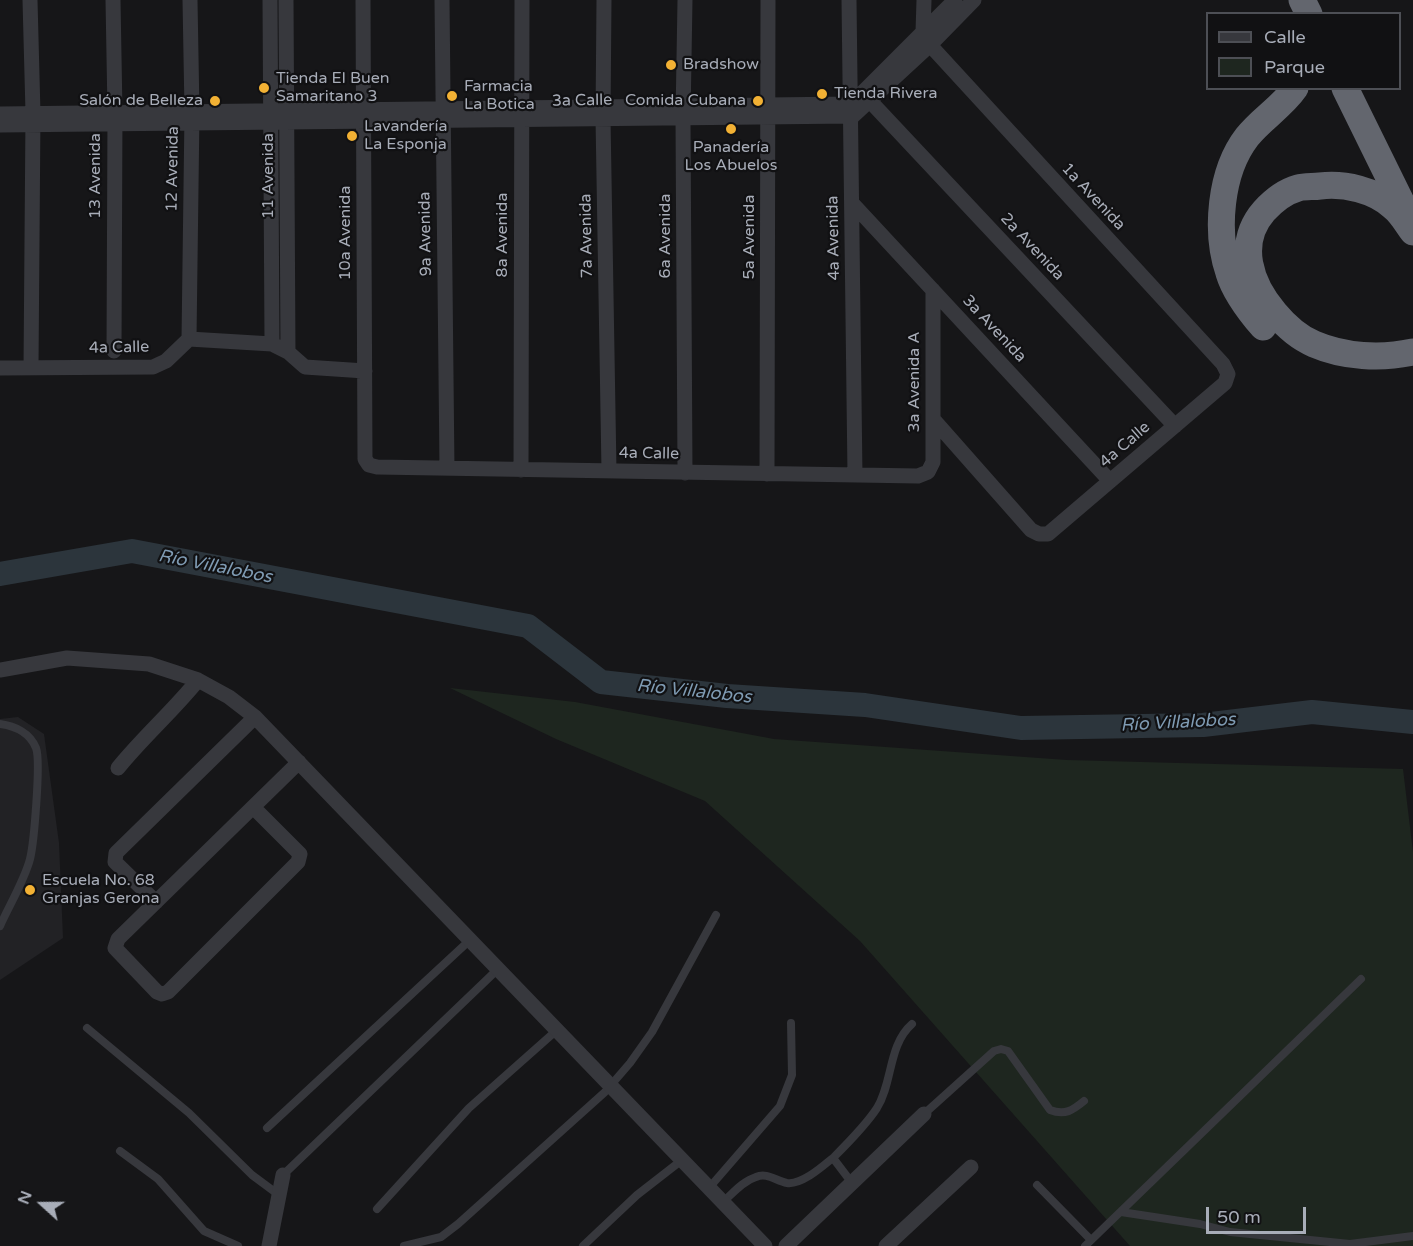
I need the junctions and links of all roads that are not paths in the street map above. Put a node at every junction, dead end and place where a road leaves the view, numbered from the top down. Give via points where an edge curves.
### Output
1 (30, 0) edge
2 (113, 0) edge
3 (190, 0) edge
4 (270, 0) edge
5 (286, 0) edge
6 (363, 0) edge
7 (442, 0) edge
8 (522, 0) edge
9 (604, 0) edge
10 (685, 0) edge
11 (768, 0) edge
12 (849, 0) edge
13 (924, 0) edge
14 (955, 0) edge
15 (974, 0) edge
16 (927, 39) junction
17 (1293, 90) edge
18 (1346, 90) edge
19 (1364, 90) edge
20 (867, 96) junction
21 (851, 110) junction
22 (768, 111) junction
23 (684, 112) junction
24 (603, 113) junction
25 (0, 114) edge
26 (442, 114) junction
27 (521, 114) junction
28 (271, 116) junction
29 (287, 116) junction
30 (364, 116) junction
31 (191, 117) junction
32 (115, 118) junction
33 (32, 119) junction
34 (0, 125) edge
35 (1413, 196) edge
36 (852, 202) junction
37 (1413, 227) edge
38 (1413, 232) edge
39 (933, 290) junction
40 (189, 339) junction
41 (272, 344) junction
42 (114, 351) dead end
43 (288, 352) junction
44 (1413, 352) edge
45 (0, 368) edge
46 (31, 368) junction
47 (1413, 370) edge
48 (365, 371) junction
49 (1228, 374) joint
50 (933, 419) junction
51 (1175, 426) junction
52 (369, 465) joint
53 (447, 468) junction
54 (521, 470) junction
55 (609, 471) junction
56 (685, 472) junction
57 (928, 472) joint
58 (767, 474) junction
59 (855, 476) junction
60 (1110, 481) junction
61 (0, 670) edge
62 (198, 680) junction
63 (255, 717) junction
64 (0, 724) edge
65 (299, 762) junction
66 (118, 768) dead end
67 (253, 807) junction
68 (156, 902) junction
69 (716, 915) dead end
70 (0, 926) edge
71 (470, 940) junction
72 (498, 969) junction
73 (1361, 979) dead end
74 (791, 1023) dead end
75 (912, 1024) dead end
76 (87, 1028) dead end
77 (557, 1030) junction
78 (610, 1086) junction
79 (1084, 1101) dead end
80 (924, 1114) joint
81 (267, 1128) dead end
82 (120, 1151) dead end
83 (833, 1158) junction
84 (682, 1160) junction
85 (971, 1167) dead end
86 (283, 1175) joint
87 (852, 1183) junction
88 (1037, 1185) dead end
89 (710, 1188) junction
90 (279, 1195) junction
91 (723, 1202) junction
92 (377, 1209) dead end
93 (1121, 1212) junction
94 (1413, 1236) edge
95 (1088, 1243) edge
96 (238, 1246) edge
97 (269, 1246) edge
98 (404, 1246) edge
99 (583, 1246) edge
100 (765, 1246) edge
101 (786, 1246) edge
102 (886, 1246) edge

1 - 33 street
2 - 32 street, 13 Avenida
3 - 31 street, 12 Avenida
4 - 28 street, 11 Avenida
5 - 29 street, 11 Avenida
6 - 30 street, 10a Avenida
7 - 26 street, 9a Avenida
8 - 27 street, 8a Avenida
9 - 24 street, 7a Avenida
10 - 23 street, 6a Avenida
11 - 22 street, 5a Avenida
12 - 21 street, 4a Avenida
13 - 16 street
14 - 16 street
15 - 16 street
16 - 20 street
16 - 49 street, 1a Avenida
17 - 47 highway via 1246,138 1232,168 1221,225 1229,274 1248,310 1272,338 1304,359 1372,374
18 - 37 highway
19 - 35 highway
20 - 21 street
20 - 51 street, 2a Avenida
21 - 22 street, 3a Calle
21 - 36 street, 4a Avenida
22 - 23 street, 3a Calle
22 - 58 street, 5a Avenida
23 - 24 street, 3a Calle
23 - 56 street, 6a Avenida
24 - 27 street, 3a Calle
24 - 55 street, 7a Avenida
25 - 33 street, 3a Calle
26 - 27 street, 3a Calle
26 - 30 street, 3a Calle
26 - 53 street, 9a Avenida
27 - 54 street, 8a Avenida
28 - 29 street, 3a Calle
28 - 31 street, 3a Calle
28 - 41 street, 11 Avenida
29 - 30 street, 3a Calle
29 - 43 street, 11 Avenida
30 - 48 street, 10a Avenida
31 - 32 street, 3a Calle
31 - 40 street, 12 Avenida
32 - 33 street, 3a Calle
32 - 42 street, 13 Avenida
33 - 34 street, 3a Calle
33 - 46 street
36 - 39 street, 3a Avenida
36 - 59 street, 4a Avenida
38 - 44 highway via 1393,206 1368,192 1336,184 1298,188 1276,198 1256,220 1248,240 1250,271 1263,299 1284,324 1313,344 1373,356
39 - 50 street, 3a Avenida A
39 - 60 street, 3a Avenida
40 - 41 street
40 - 46 street, 4a Calle via 166,361 153,367
41 - 43 street
43 - 48 street via 305,367
45 - 46 street, 4a Calle
48 - 52 street, 10a Avenida via 365,459
49 - 51 street, 4a Calle via 1225,383
50 - 57 street, 3a Avenida A via 933,462
50 - 60 street, 4a Calle via 1031,530 1039,534 1048,534
51 - 60 street, 4a Calle
52 - 53 street, 4a Calle
53 - 54 street, 4a Calle
54 - 55 street, 4a Calle
55 - 56 street, 4a Calle
56 - 58 street, 4a Calle
57 - 59 street, 4a Calle via 918,476
58 - 59 street, 4a Calle
61 - 62 street via 67,658 149,664
62 - 63 street
62 - 66 street
63 - 65 street
63 - 68 street via 116,853 115,862
64 - 70 lane via 15,726 37,750 37,806 30,859
65 - 67 street
65 - 71 street
67 - 68 street
67 - 68 street via 300,854 298,862 162,994 115,948 118,939
69 - 78 lane via 652,1032
71 - 72 street
71 - 81 lane
72 - 77 street
72 - 86 lane
73 - 93 lane
74 - 89 lane via 792,1075 780,1106
75 - 83 lane via 896,1045 887,1085 877,1107
76 - 90 lane
77 - 78 street
77 - 92 lane via 469,1108
78 - 84 street
78 - 98 lane via 458,1224 441,1237
79 - 80 lane via 1070,1112 1059,1114 1050,1110 1008,1051 1001,1049
80 - 87 street
82 - 96 lane via 158,1179 204,1232
83 - 87 lane
83 - 91 lane via 795,1183 757,1176
84 - 89 street
84 - 99 lane via 637,1195
85 - 102 street
86 - 90 street
87 - 101 street
88 - 95 lane
89 - 91 street
90 - 97 street
91 - 100 street
93 - 94 lane via 1230,1232 1350,1244
93 - 95 lane

